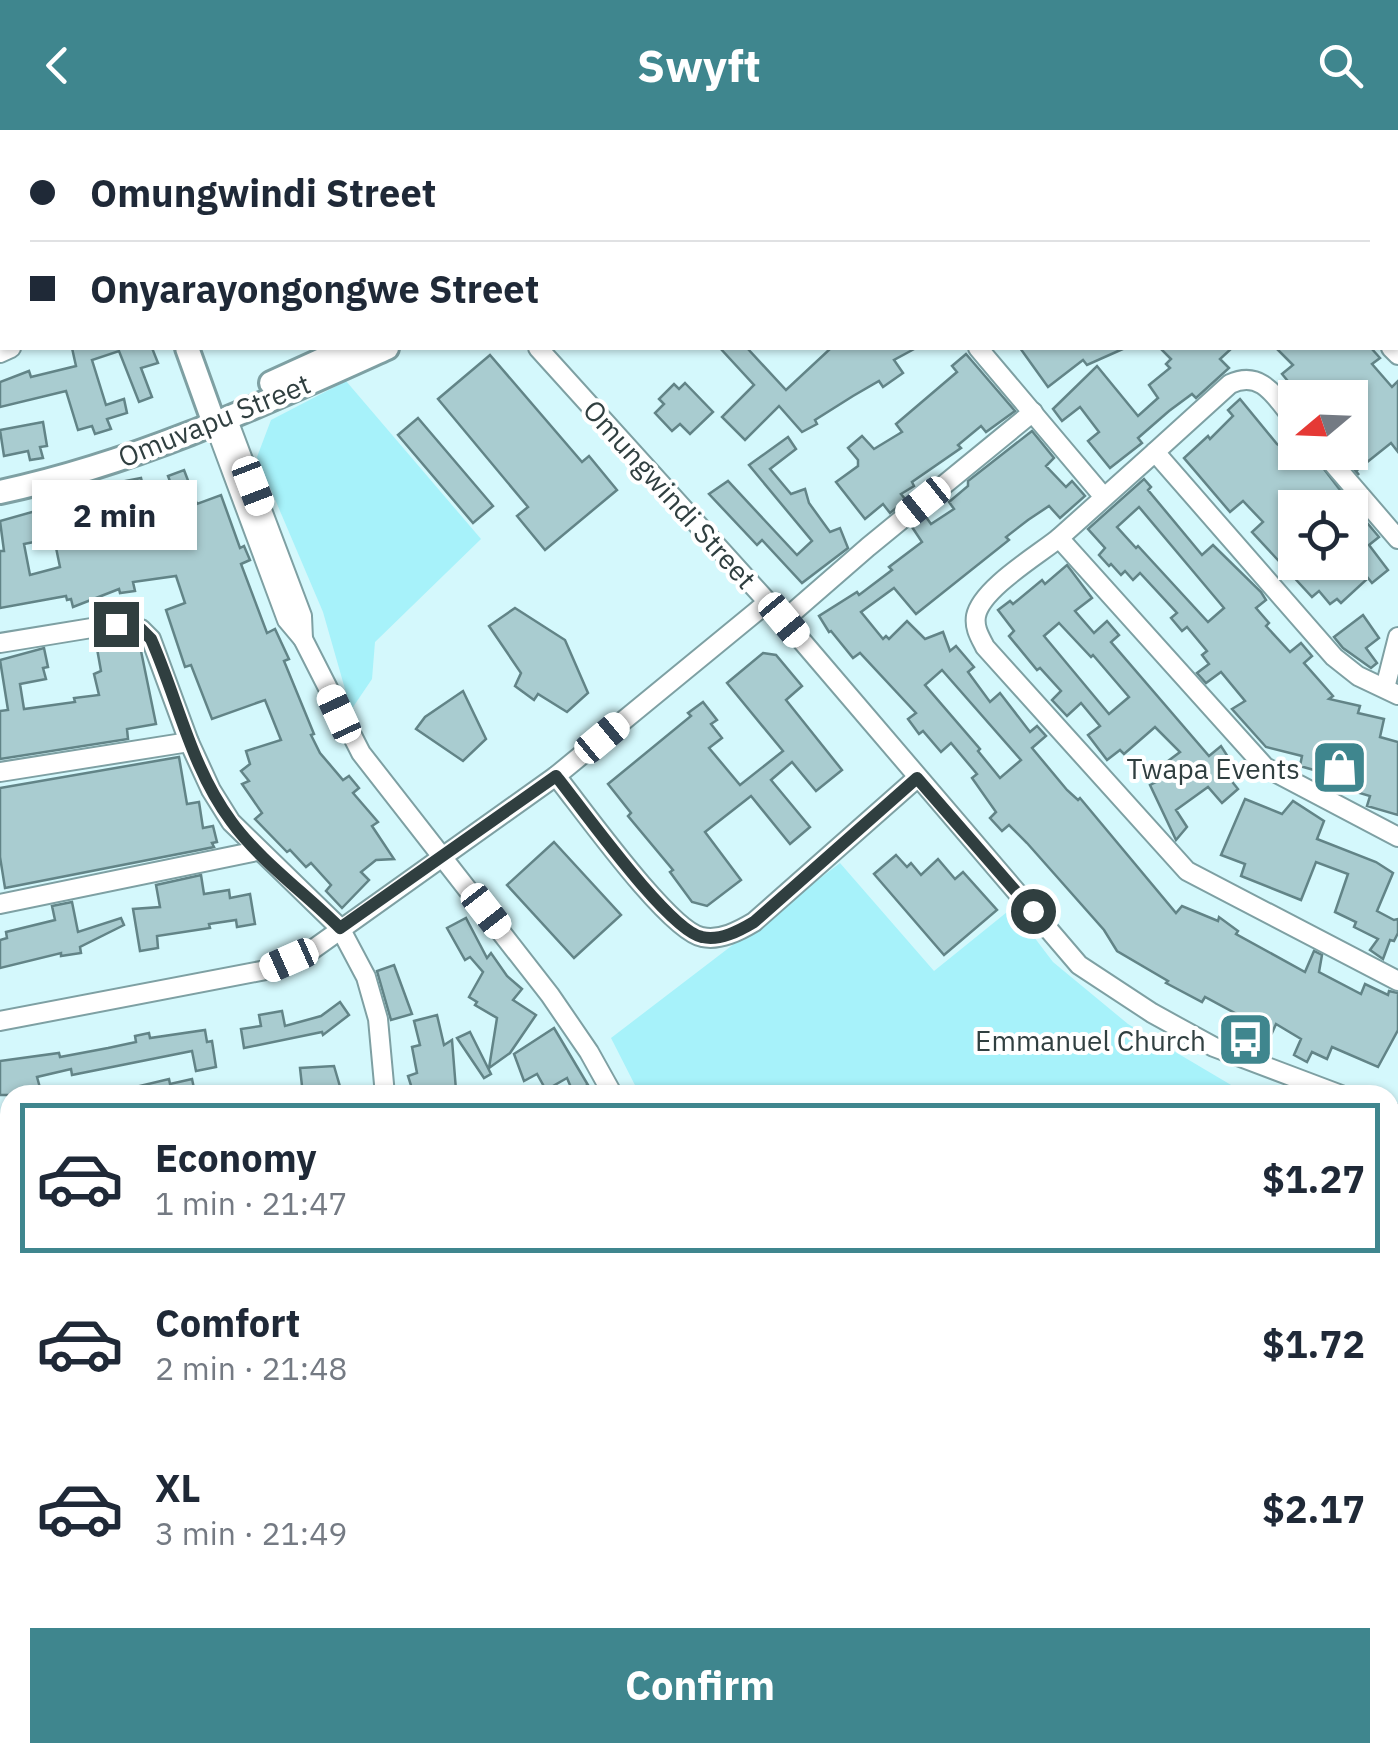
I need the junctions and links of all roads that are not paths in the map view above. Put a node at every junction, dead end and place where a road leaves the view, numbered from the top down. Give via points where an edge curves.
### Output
1 (188, 350) edge
2 (201, 350) edge
3 (344, 350) edge
4 (382, 350) edge
5 (540, 350) edge
6 (980, 350) edge
7 (1278, 402) edge
8 (1033, 412) junction
9 (219, 416) junction
10 (1156, 452) junction
11 (1339, 470) edge
12 (0, 492) edge
13 (1103, 496) junction
14 (1059, 538) junction
15 (1398, 539) edge
16 (768, 602) junction
17 (784, 620) junction
18 (1398, 636) edge
19 (0, 642) edge
20 (1392, 692) edge
21 (189, 742) junction
22 (0, 772) edge
23 (556, 776) junction
24 (917, 778) junction
25 (1398, 837) edge
26 (257, 851) junction
27 (443, 855) junction
28 (0, 904) edge
29 (340, 928) junction
30 (1398, 982) edge
31 (0, 1021) edge
32 (385, 1085) edge
33 (607, 1085) edge
34 (1314, 1085) edge

1 - 9 street
2 - 9 street
3 - 9 street, Omuvapu Street
4 - 9 street, Omuvapu Street
5 - 16 street, Omungwindi Street
6 - 8 street
7 - 10 street via 1261,383 1243,378
8 - 13 street
8 - 17 street
9 - 12 street, Omuvapu Street via 96,464
9 - 27 street via 302,616 303,639 361,753
10 - 13 street
10 - 20 street via 1334,656
11 - 15 street
13 - 14 street
14 - 25 street via 1266,766
14 - 30 street via 981,604 976,625 985,647 1188,871
16 - 17 street, Omungwindi Street
16 - 23 street
17 - 24 street, Omungwindi Street
18 - 20 street
19 - 21 street via 116,624 141,629 157,652
21 - 22 street
21 - 26 street via 211,790
23 - 24 street via 659,903 683,929 702,937 724,936 754,922
23 - 27 street
24 - 34 street, Omungwindi Street via 1080,964 1214,1046
26 - 28 street
26 - 29 street
27 - 29 street
27 - 33 street via 550,995
29 - 31 street via 312,950 266,970
29 - 32 street via 366,977

